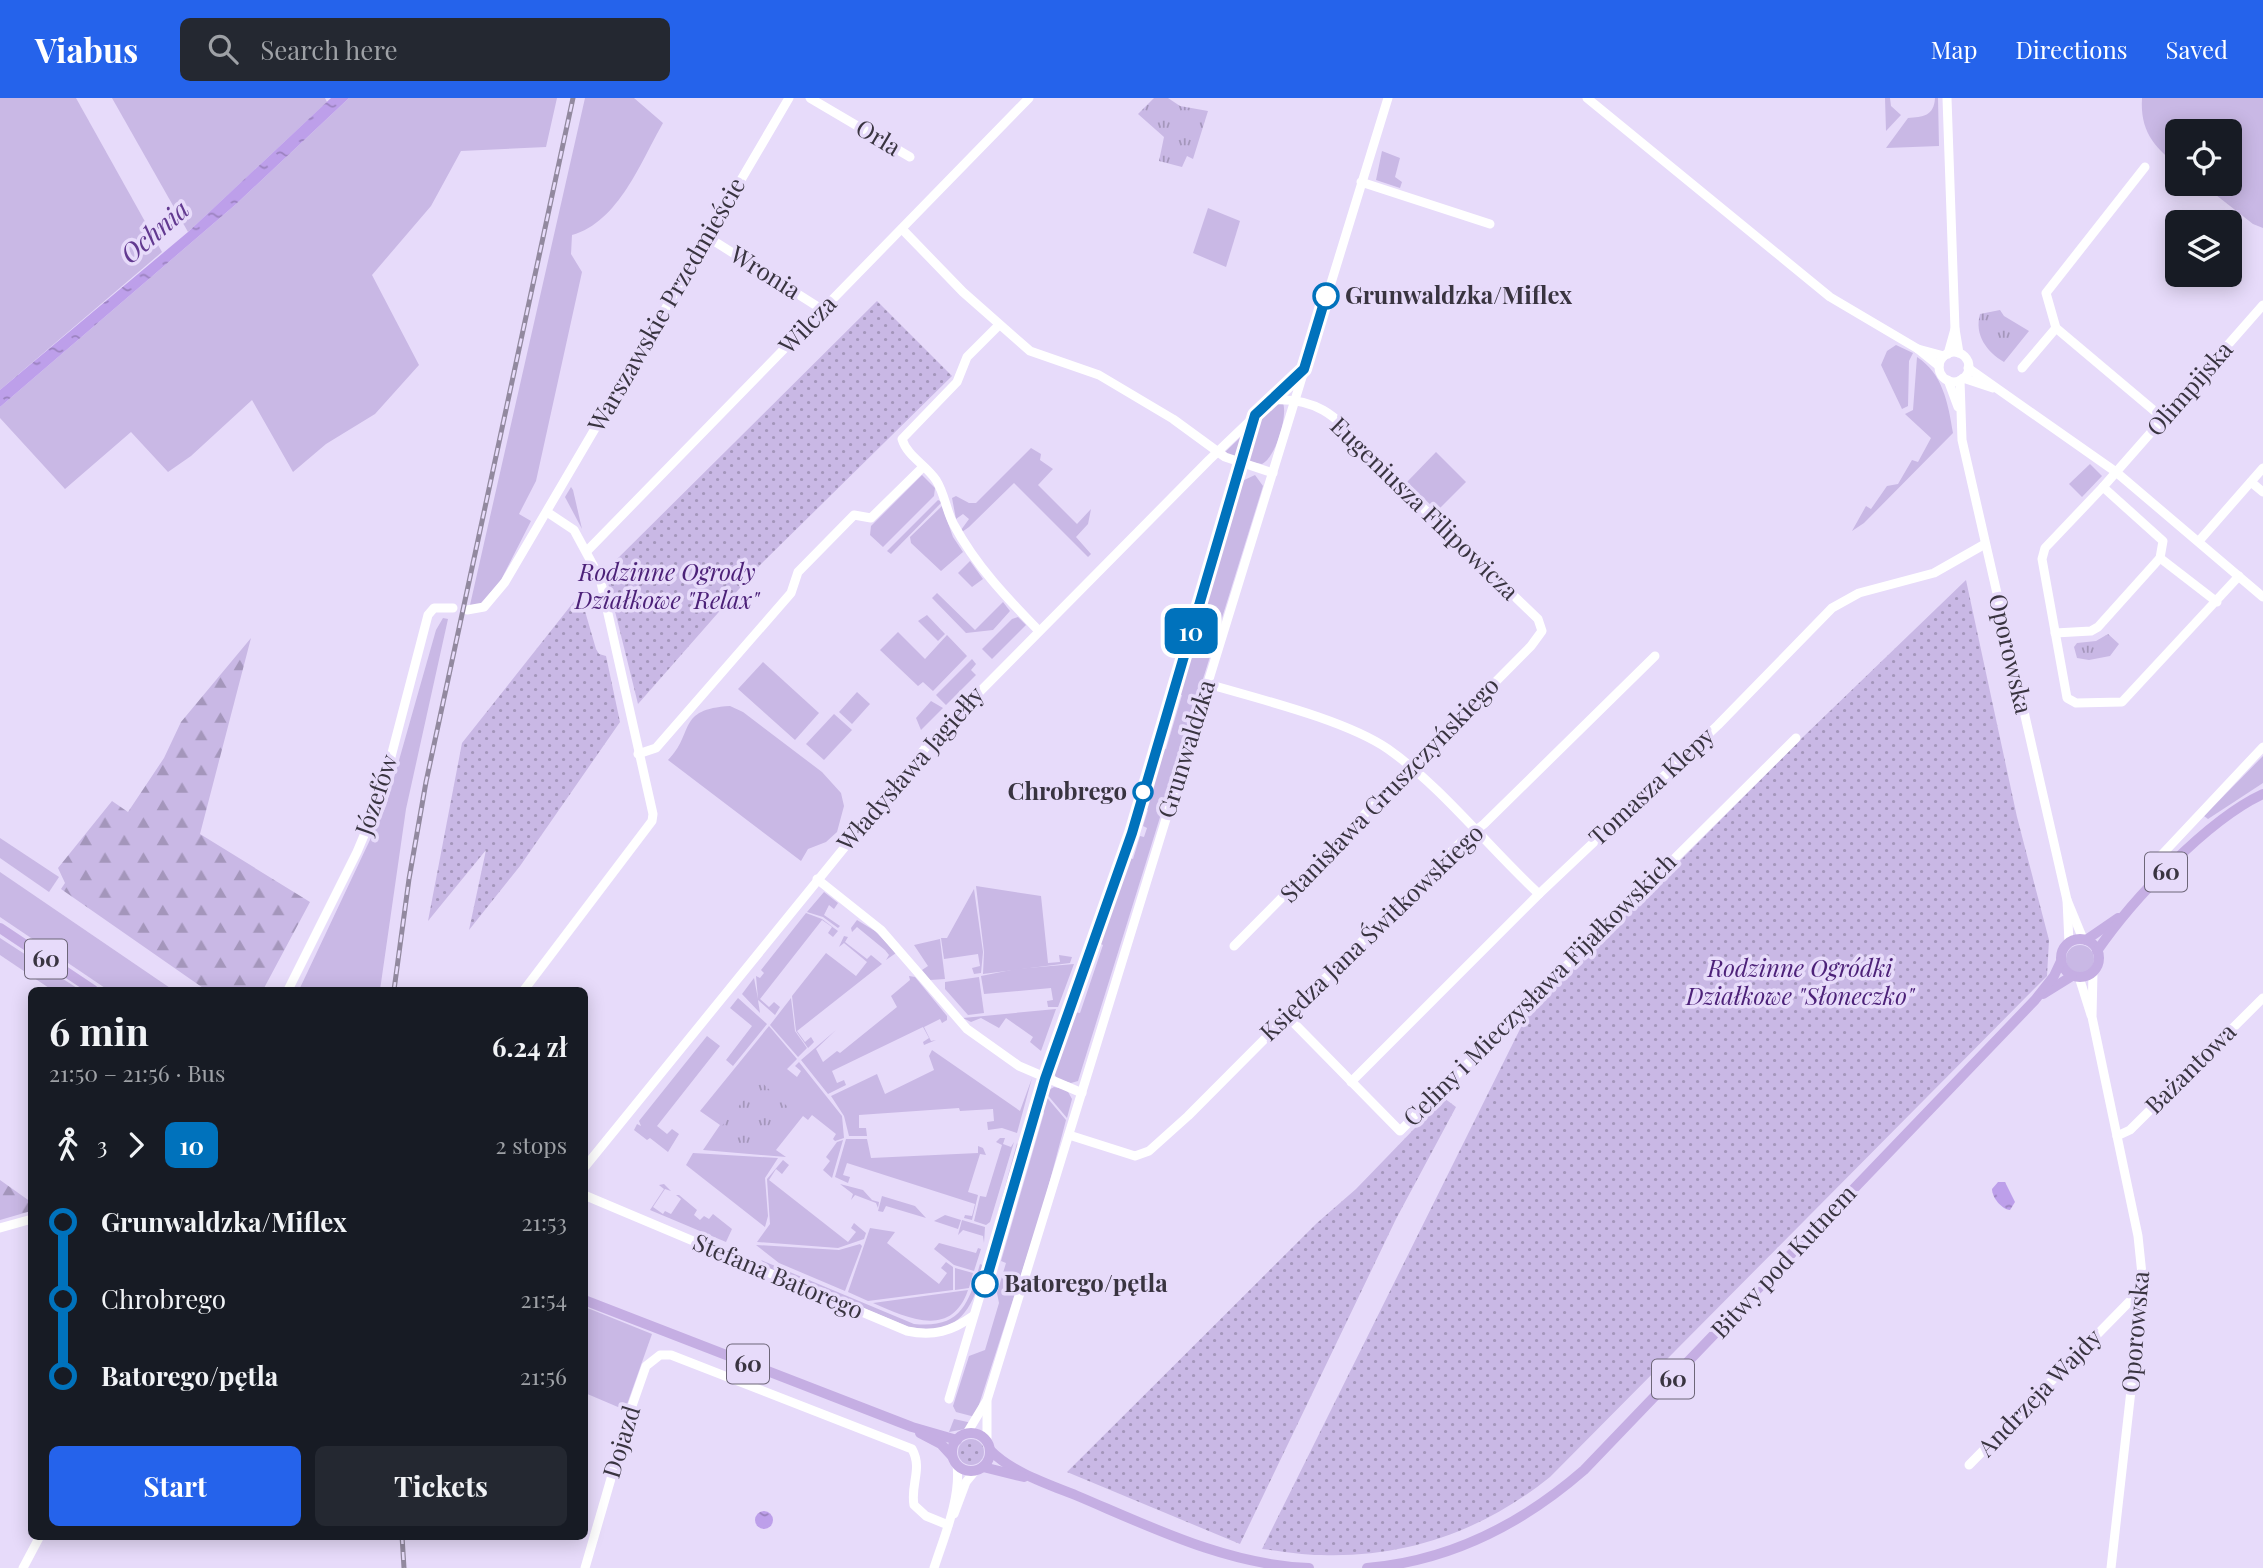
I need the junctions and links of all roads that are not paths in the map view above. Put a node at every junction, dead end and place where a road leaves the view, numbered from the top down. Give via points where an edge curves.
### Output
1 (789, 98) edge
2 (810, 98) edge
3 (1029, 98) edge
4 (1388, 98) edge
5 (1587, 98) edge
6 (1947, 98) edge
7 (910, 157) dead end
8 (2145, 167) dead end
9 (1361, 182) junction
10 (1490, 224) dead end
11 (902, 229) junction
12 (706, 236) junction
13 (2263, 305) edge
14 (822, 310) junction
15 (999, 325) junction
16 (2056, 328) junction
17 (1955, 329) junction
18 (1918, 349) junction
19 (1959, 353) junction
20 (1946, 355) junction
21 (1939, 366) junction
22 (1968, 368) junction
23 (2021, 368) dead end
24 (1304, 369) junction
25 (1961, 379) junction
26 (1948, 380) junction
27 (1995, 389) junction
28 (1295, 398) junction
29 (1271, 400) junction
30 (1958, 407) junction
31 (1255, 415) junction
32 (2164, 419) junction
33 (1218, 452) junction
34 (1240, 465) junction
35 (923, 467) junction
36 (2263, 468) edge
37 (2116, 472) junction
38 (1273, 473) junction
39 (2251, 482) junction
40 (2103, 487) junction
41 (2263, 492) edge
42 (547, 512) junction
43 (2199, 541) junction
44 (1985, 544) junction
45 (587, 551) junction
46 (2160, 558) junction
47 (2239, 576) junction
48 (2263, 597) edge
49 (2217, 602) junction
50 (453, 608) dead end
51 (467, 610) dead end
52 (1039, 631) junction
53 (1542, 631) joint
54 (2055, 633) junction
55 (1655, 656) dead end
56 (1208, 684) junction
57 (1796, 738) dead end
58 (2263, 747) edge
59 (638, 754) junction
60 (1411, 766) junction
61 (2263, 794) edge
62 (1474, 831) junction
63 (2154, 864) dead end
64 (817, 879) junction
65 (1539, 894) junction
66 (2067, 900) junction
67 (2128, 910) junction
68 (0, 928) edge
69 (2084, 940) junction
70 (2069, 943) junction
71 (1234, 946) dead end
72 (2097, 951) junction
73 (2061, 961) junction
74 (2093, 972) junction
75 (2076, 977) junction
76 (88, 987) edge
77 (290, 987) edge
78 (526, 987) edge
79 (2263, 998) edge
80 (2035, 1000) junction
81 (1286, 1015) junction
82 (2092, 1017) junction
83 (1045, 1079) junction
84 (1351, 1082) junction
85 (1082, 1093) junction
86 (1069, 1135) junction
87 (2117, 1136) junction
88 (588, 1163) edge
89 (588, 1197) edge
90 (28, 1220) edge
91 (0, 1228) edge
92 (2142, 1295) junction
93 (588, 1302) edge
94 (973, 1316) junction
95 (949, 1399) dead end
96 (987, 1401) junction
97 (912, 1427) junction
98 (962, 1437) junction
99 (988, 1446) junction
100 (955, 1461) junction
101 (1969, 1465) dead end
102 (979, 1469) junction
103 (1035, 1478) junction
104 (948, 1525) junction
105 (38, 1540) edge
106 (23, 1568) edge
107 (585, 1568) edge
108 (934, 1568) edge
109 (1309, 1568) edge
110 (1367, 1568) edge
111 (2111, 1568) edge

1 - 12 street, Warszawskie Przedmieście
2 - 7 street, Orla
3 - 11 street, Wilcza
4 - 9 street, Grunwaldzka
5 - 18 street via 1830,297
6 - 17 street
8 - 16 street via 2049,287 2048,308
9 - 10 street
9 - 24 street, Grunwaldzka
11 - 14 street, Wilcza
11 - 15 street
12 - 14 street, Wronia
12 - 42 street, Warszawskie Przedmieście
13 - 32 street, Olimpijska
14 - 45 street, Wilcza
15 - 33 street via 1030,351 1124,389
15 - 35 street via 967,357 957,382 902,439
16 - 23 street
16 - 32 street
17 - 19 street
17 - 20 street
18 - 20 street
18 - 21 street
19 - 20 street
19 - 22 street
20 - 21 street
21 - 26 street
22 - 25 street
22 - 27 street
24 - 28 street, Grunwaldzka
24 - 29 street, Władysława Jagiełły
25 - 26 street
25 - 27 street
25 - 30 street, Oporowska
26 - 30 street, Oporowska
27 - 37 street
28 - 29 street
28 - 38 street, Grunwaldzka
28 - 53 street, Eugeniusza Filipowicza via 1316,405 1345,429 1538,619
29 - 31 street, Władysława Jagiełły
30 - 44 street, Oporowska
31 - 33 street, Władysława Jagiełły
31 - 34 street
32 - 37 street, Olimpijska
33 - 34 street
33 - 52 street, Władysława Jagiełły
34 - 38 street
34 - 83 street via 1132,833
35 - 52 street via 945,496 952,522 970,553
35 - 59 street via 871,517 854,515 798,572 791,593 656,748
36 - 39 street
37 - 40 street, Olimpijska
37 - 43 street
38 - 56 street, Grunwaldzka
39 - 41 street
39 - 43 street
40 - 46 street via 2163,541
40 - 54 street, Olimpijska via 2045,548 2042,559
42 - 45 street via 574,530
42 - 51 street via 499,592 484,607
43 - 47 street
44 - 65 street, Tomasza Klepy via 1934,573 1859,593 1832,608 1718,725
44 - 66 street, Oporowska
45 - 59 street via 600,578
46 - 49 street
46 - 54 street via 2098,627
47 - 48 street
47 - 49 street
49 - 54 street via 2122,702 2076,703 2067,698
50 - 77 street, Józefów via 434,608 428,615 381,795
52 - 64 street, Władysława Jagiełły via 931,741
53 - 60 street, Stanisława Gruszczyńskiego
55 - 62 street, Księdza Jana Świtkowskiego
56 - 60 street via 1359,732
56 - 85 street, Grunwaldzka
57 - 84 street, Celiny i Mieczysława Fijałkowskich via 1399,1131
58 - 63 street
59 - 78 street via 652,821
60 - 62 street
60 - 71 street, Stanisława Gruszczyńskiego
61 - 67 main road, 60 via 2204,835
62 - 65 street
62 - 81 street, Księdza Jana Świtkowskiego
64 - 83 street via 881,930 967,1029
64 - 88 street, Władysława Jagiełły
65 - 84 street, Tomasza Klepy
66 - 69 street, Oporowska
66 - 70 street, Oporowska
67 - 69 main road, 60
67 - 72 main road, 60
68 - 76 main road, 60
69 - 70 main road, 60
69 - 72 main road
70 - 73 main road, 60
72 - 74 main road, 60 via 2099,962
73 - 75 main road
73 - 80 main road, Bitwy pod Kutnem / 60
74 - 75 main road, 60
74 - 82 street, Oporowska
75 - 80 main road, Bitwy pod Kutnem / 60
75 - 82 street, Oporowska
79 - 87 street, Bażantowa via 2130,1130
80 - 110 main road, Bitwy pod Kutnem / 60 via 1636,1419 1564,1487 1475,1541 1428,1558
81 - 84 street, Celiny i Mieczysława Fijałkowskich
81 - 86 street, Księdza Jana Świtkowskiego via 1188,1116 1142,1155 1128,1156
82 - 87 street, Oporowska
83 - 85 street
83 - 94 street
85 - 86 street, Grunwaldzka
86 - 96 street, Grunwaldzka
87 - 92 street, Oporowska via 2142,1260
89 - 94 street, Stefana Batorego via 907,1331 955,1329
90 - 91 street
92 - 101 street, Andrzeja Wajdy via 2126,1305
92 - 111 street, Oporowska
93 - 97 main road, 60
94 - 95 street
96 - 98 street, Grunwaldzka
96 - 99 street, Grunwaldzka
97 - 98 main road, 60
97 - 100 main road, 60 via 941,1444
98 - 99 main road, 60 via 976,1434
98 - 100 main road
99 - 102 main road via 989,1458
99 - 103 main road, 60
100 - 102 main road, 60
100 - 104 street via 957,1480
102 - 103 main road, 60
102 - 104 street via 966,1482
103 - 109 main road, 60 via 1188,1542 1267,1564
104 - 107 street, Dojazd via 914,1505 917,1458 912,1449 660,1354 646,1366 633,1403
104 - 108 street
105 - 106 street

